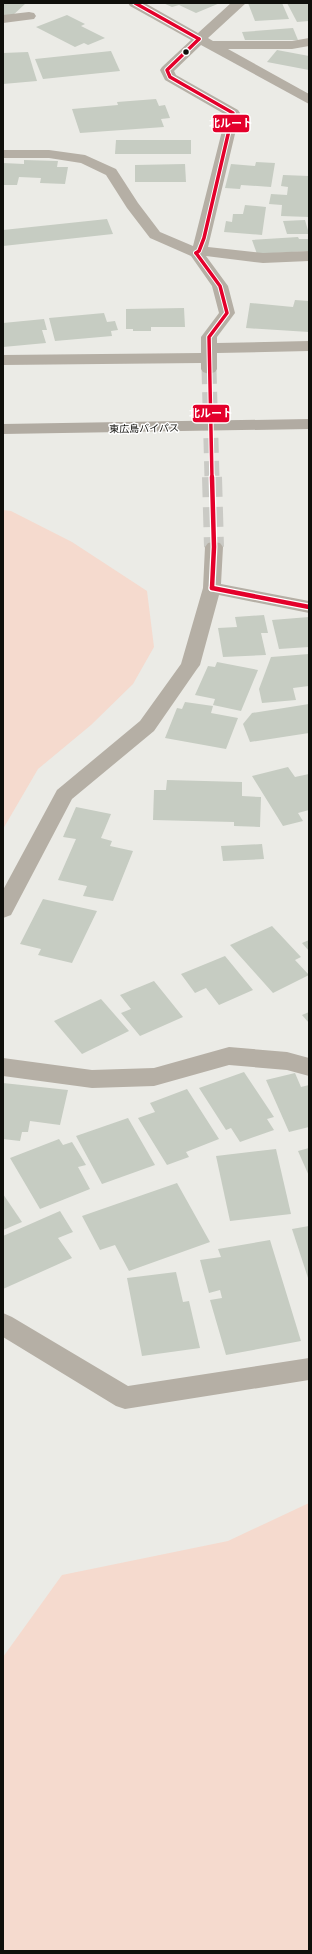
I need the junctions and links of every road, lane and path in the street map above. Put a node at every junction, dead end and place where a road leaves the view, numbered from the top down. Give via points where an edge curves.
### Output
1 (135, 3) edge
2 (240, 3) edge
3 (29, 16) dead end
4 (3, 19) edge
5 (204, 42) junction
6 (309, 42) edge
7 (309, 100) edge
8 (3, 154) edge
9 (197, 252) junction
10 (309, 256) edge
11 (309, 346) edge
12 (209, 358) junction
13 (3, 360) edge
14 (309, 424) edge
15 (3, 429) edge
16 (214, 547) tunnel mouth
17 (212, 588) junction
18 (309, 607) edge
19 (3, 910) edge
20 (3, 1067) edge
21 (309, 1067) edge
22 (3, 1324) edge
23 (309, 1369) edge

1 - 5 street
2 - 5 street
3 - 4 street
5 - 6 street via 292,45
5 - 7 street
5 - 9 street via 168,70 170,77 233,113 204,238
8 - 9 street via 49,154 85,159 111,172 155,235
9 - 10 street via 262,258
9 - 12 street via 220,286 227,313 209,337
11 - 12 street
12 - 13 street
14 - 15 highway, 東広島バイパス
16 - 17 street
17 - 18 street
17 - 19 street via 190,665 147,726 64,795
20 - 21 street via 92,1079 154,1077 229,1056 287,1061
22 - 23 street via 125,1398

